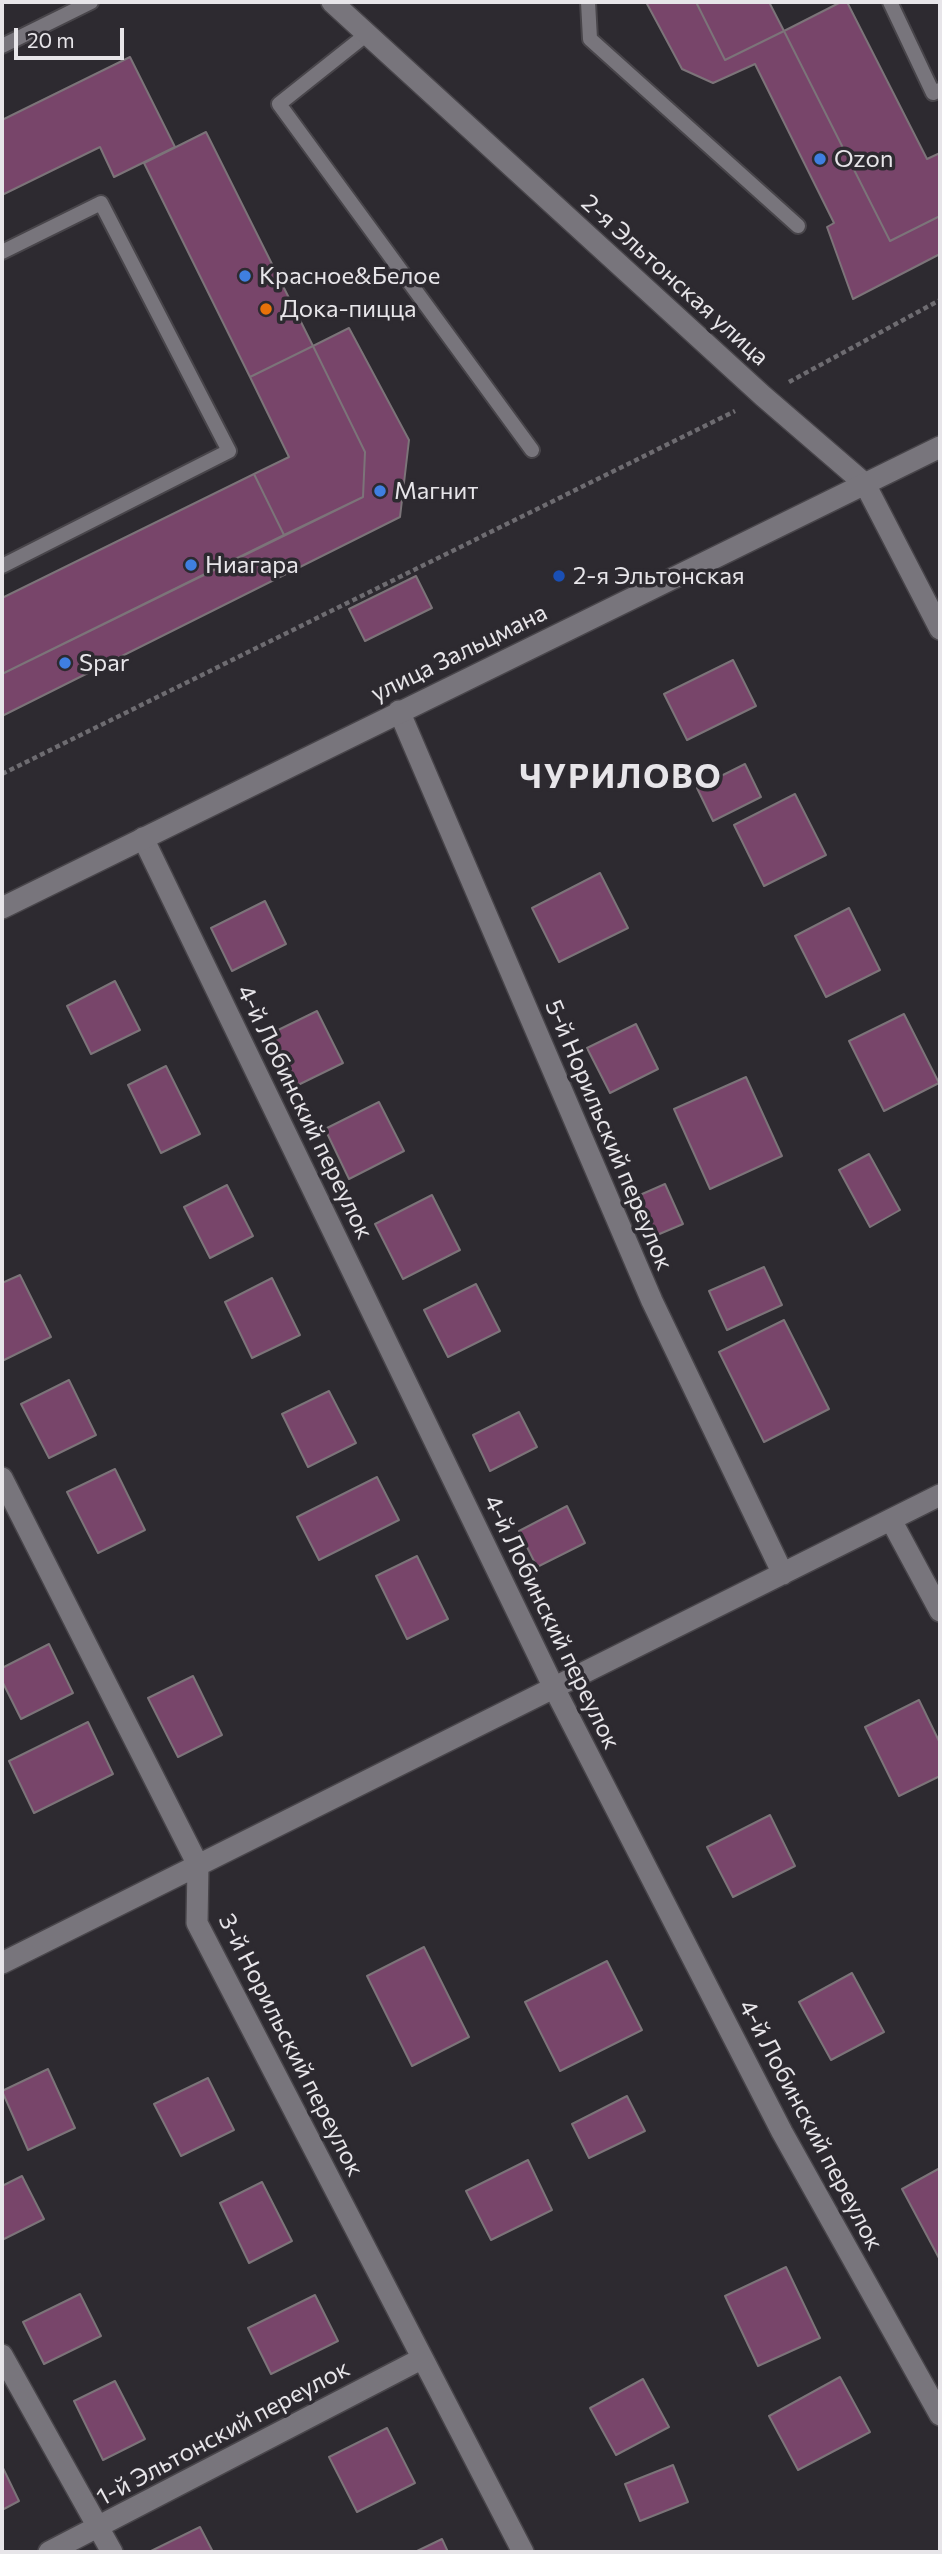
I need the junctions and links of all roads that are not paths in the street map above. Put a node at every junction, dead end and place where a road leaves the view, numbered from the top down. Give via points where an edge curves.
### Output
1 (91, 2) edge
2 (331, 2) edge
3 (588, 2) edge
4 (890, 2) edge
5 (367, 34) junction
6 (2, 46) edge
7 (940, 90) edge
8 (798, 226) dead end
9 (2, 252) edge
10 (940, 447) edge
11 (532, 450) dead end
12 (865, 484) junction
13 (2, 566) edge
14 (940, 629) edge
15 (399, 711) junction
16 (144, 838) junction
17 (2, 908) edge
18 (2, 1479) edge
19 (940, 1495) edge
20 (891, 1520) junction
21 (783, 1574) junction
22 (940, 1611) edge
23 (554, 1688) junction
24 (198, 1865) junction
25 (2, 1963) edge
26 (2, 2355) edge
27 (421, 2359) junction
28 (940, 2415) edge
29 (99, 2528) junction
30 (49, 2552) edge
31 (112, 2552) edge
32 (523, 2552) edge

1 - 6 lane
2 - 5 street, 2-я Эльтонская улица
3 - 8 lane via 590,39
4 - 7 lane via 933,93
5 - 11 lane via 279,104
5 - 12 street, 2-я Эльтонская улица
9 - 13 lane via 101,203 229,451
10 - 12 street, улица Зальцмана
12 - 14 street, 2-я Эльтонская улица
12 - 15 street, улица Зальцмана
15 - 16 street, улица Зальцмана
15 - 21 street, 5-й Норильский переулок via 652,1301
16 - 17 street, улица Зальцмана
16 - 23 street, 4-й Лобинский переулок
18 - 24 street, 3-й Норильский переулок
19 - 20 street
20 - 21 street
20 - 22 street
21 - 23 street
23 - 24 street
23 - 28 street, 4-й Лобинский переулок via 782,2132
24 - 25 street
24 - 27 street, 3-й Норильский переулок via 197,1923
26 - 29 street
27 - 29 street, 1-й Эльтонский переулок
27 - 32 street, 3-й Норильский переулок
29 - 30 street, 1-й Эльтонский переулок
29 - 31 street

